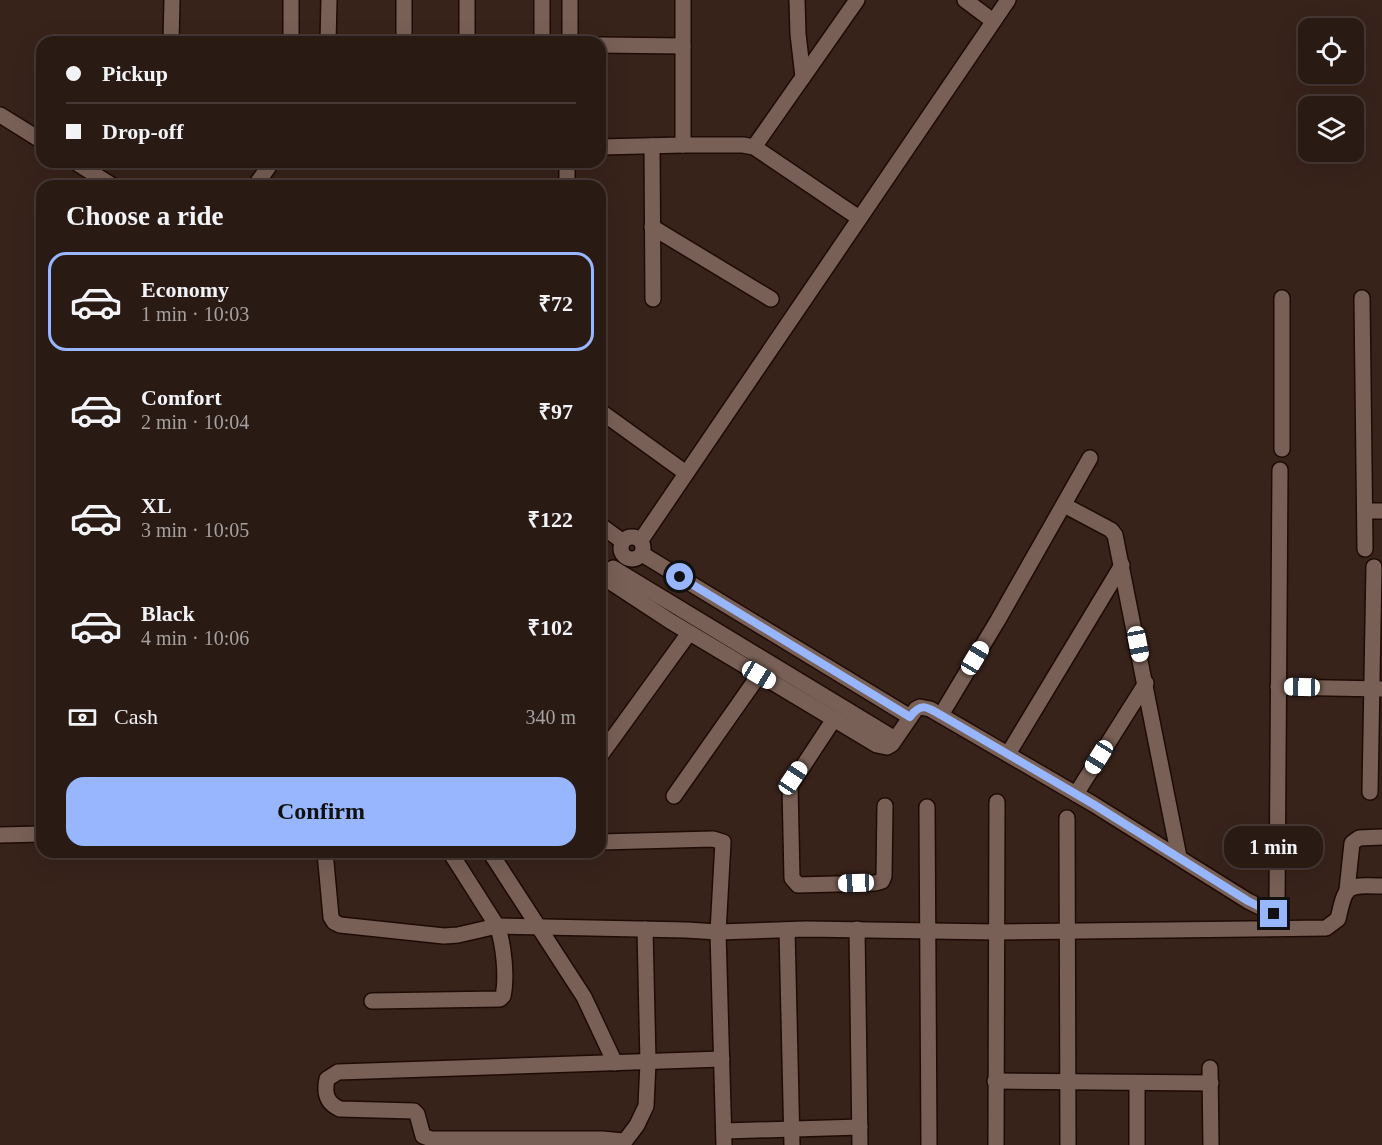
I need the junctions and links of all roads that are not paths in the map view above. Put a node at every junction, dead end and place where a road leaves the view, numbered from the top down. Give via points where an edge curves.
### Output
1 (172, 0) edge
2 (291, 0) edge
3 (329, 0) edge
4 (404, 0) edge
5 (467, 0) edge
6 (542, 0) edge
7 (570, 0) edge
8 (683, 0) edge
9 (797, 0) edge
10 (857, 0) edge
11 (965, 0) edge
12 (1008, 0) edge
13 (993, 21) junction
14 (171, 36) edge
15 (291, 36) edge
16 (328, 36) edge
17 (404, 36) edge
18 (467, 36) edge
19 (542, 36) edge
20 (570, 36) edge
21 (606, 45) edge
22 (684, 46) junction
23 (803, 77) junction
24 (0, 115) edge
25 (36, 137) edge
26 (683, 145) junction
27 (652, 146) junction
28 (606, 147) edge
29 (754, 147) junction
30 (84, 168) edge
31 (104, 180) edge
32 (859, 218) junction
33 (652, 227) junction
34 (1282, 298) dead end
35 (1362, 298) dead end
36 (653, 299) dead end
37 (771, 299) dead end
38 (606, 415) edge
39 (1282, 449) dead end
40 (1090, 458) dead end
41 (1280, 470) dead end
42 (686, 473) junction
43 (1064, 505) junction
44 (1365, 511) junction
45 (1382, 511) edge
46 (606, 531) edge
47 (641, 547) junction
48 (622, 548) junction
49 (1365, 549) dead end
50 (1122, 565) junction
51 (1374, 567) dead end
52 (607, 579) edge
53 (689, 633) junction
54 (759, 675) junction
55 (1146, 683) junction
56 (1278, 687) junction
57 (1377, 688) edge
58 (941, 715) junction
59 (910, 717) junction
60 (834, 719) junction
61 (606, 736) edge
62 (895, 739) junction
63 (1008, 754) junction
64 (1370, 792) dead end
65 (1076, 794) junction
66 (674, 796) dead end
67 (997, 802) dead end
68 (885, 806) dead end
69 (927, 807) dead end
70 (1067, 818) dead end
71 (0, 834) edge
72 (36, 834) edge
73 (1382, 837) edge
74 (606, 843) edge
75 (1179, 857) junction
76 (326, 858) edge
77 (454, 858) edge
78 (494, 858) edge
79 (1382, 886) edge
80 (1347, 890) junction
81 (496, 926) junction
82 (538, 927) junction
83 (645, 929) junction
84 (857, 929) junction
85 (787, 930) junction
86 (928, 930) junction
87 (1069, 930) junction
88 (718, 932) junction
89 (996, 932) junction
90 (372, 1001) dead end
91 (722, 1059) junction
92 (648, 1062) junction
93 (615, 1063) junction
94 (995, 1081) junction
95 (1068, 1082) junction
96 (1137, 1083) junction
97 (860, 1127) junction
98 (791, 1129) junction
99 (724, 1138) edge
100 (623, 1143) edge
101 (792, 1145) edge
102 (860, 1145) edge
103 (929, 1145) edge
104 (996, 1145) edge
105 (1068, 1145) edge
106 (1137, 1145) edge
107 (1211, 1145) edge

1 - 14 street
2 - 15 street
3 - 16 street
4 - 17 street
5 - 18 street
6 - 19 street
7 - 20 street
8 - 22 street
9 - 23 street
10 - 23 street
11 - 13 street
12 - 13 street
13 - 32 street
21 - 22 street
22 - 26 street
23 - 29 street
24 - 25 street
26 - 27 street
26 - 29 street
27 - 28 street
27 - 33 street
29 - 32 street
30 - 31 street
32 - 42 street
33 - 36 street
33 - 37 street
34 - 39 street
35 - 44 street
38 - 42 street
40 - 43 street
41 - 56 street
42 - 47 street
43 - 50 street via 1111,530
43 - 58 street
44 - 45 street
44 - 49 street
46 - 48 street
47 - 48 street via 634,536 627,537
47 - 59 street
48 - 52 street
50 - 55 street
50 - 63 street
51 - 57 street
52 - 53 street
52 - 62 street
53 - 54 street
53 - 61 street
54 - 60 street
54 - 66 street
55 - 65 street
55 - 75 street
56 - 57 street
56 - 75 street via 1276,912 1272,914 1248,901
57 - 64 street
58 - 59 street via 920,707
58 - 63 street
59 - 62 street
60 - 62 street via 882,747
60 - 68 street via 790,786 794,883 882,881
63 - 65 street
65 - 75 street
67 - 89 street
69 - 86 street
70 - 87 street
71 - 72 street
73 - 80 street via 1359,838 1352,843
74 - 88 street via 721,840
76 - 81 street via 331,917 340,926 444,936
77 - 81 street
78 - 82 street
79 - 80 street via 1355,885
80 - 87 street via 1338,919 1326,928
81 - 82 street
81 - 90 street via 503,947 504,992 500,999
82 - 83 street
82 - 93 street via 584,997
83 - 88 street
83 - 92 street
84 - 85 street
84 - 86 street
84 - 97 street
85 - 88 street
85 - 98 street
86 - 89 street
86 - 103 street
87 - 89 street
87 - 95 street
88 - 91 street
89 - 94 street
91 - 92 street
91 - 99 street
92 - 93 street
92 - 100 street via 645,1112
93 - 100 street via 338,1072 327,1079 325,1088 327,1098 340,1109 414,1111 423,1136 431,1139 602,1139
94 - 95 street
94 - 104 street
95 - 96 street
95 - 105 street
96 - 106 street
96 - 107 street via 1210,1075
97 - 98 street
97 - 102 street
98 - 99 street
98 - 101 street

